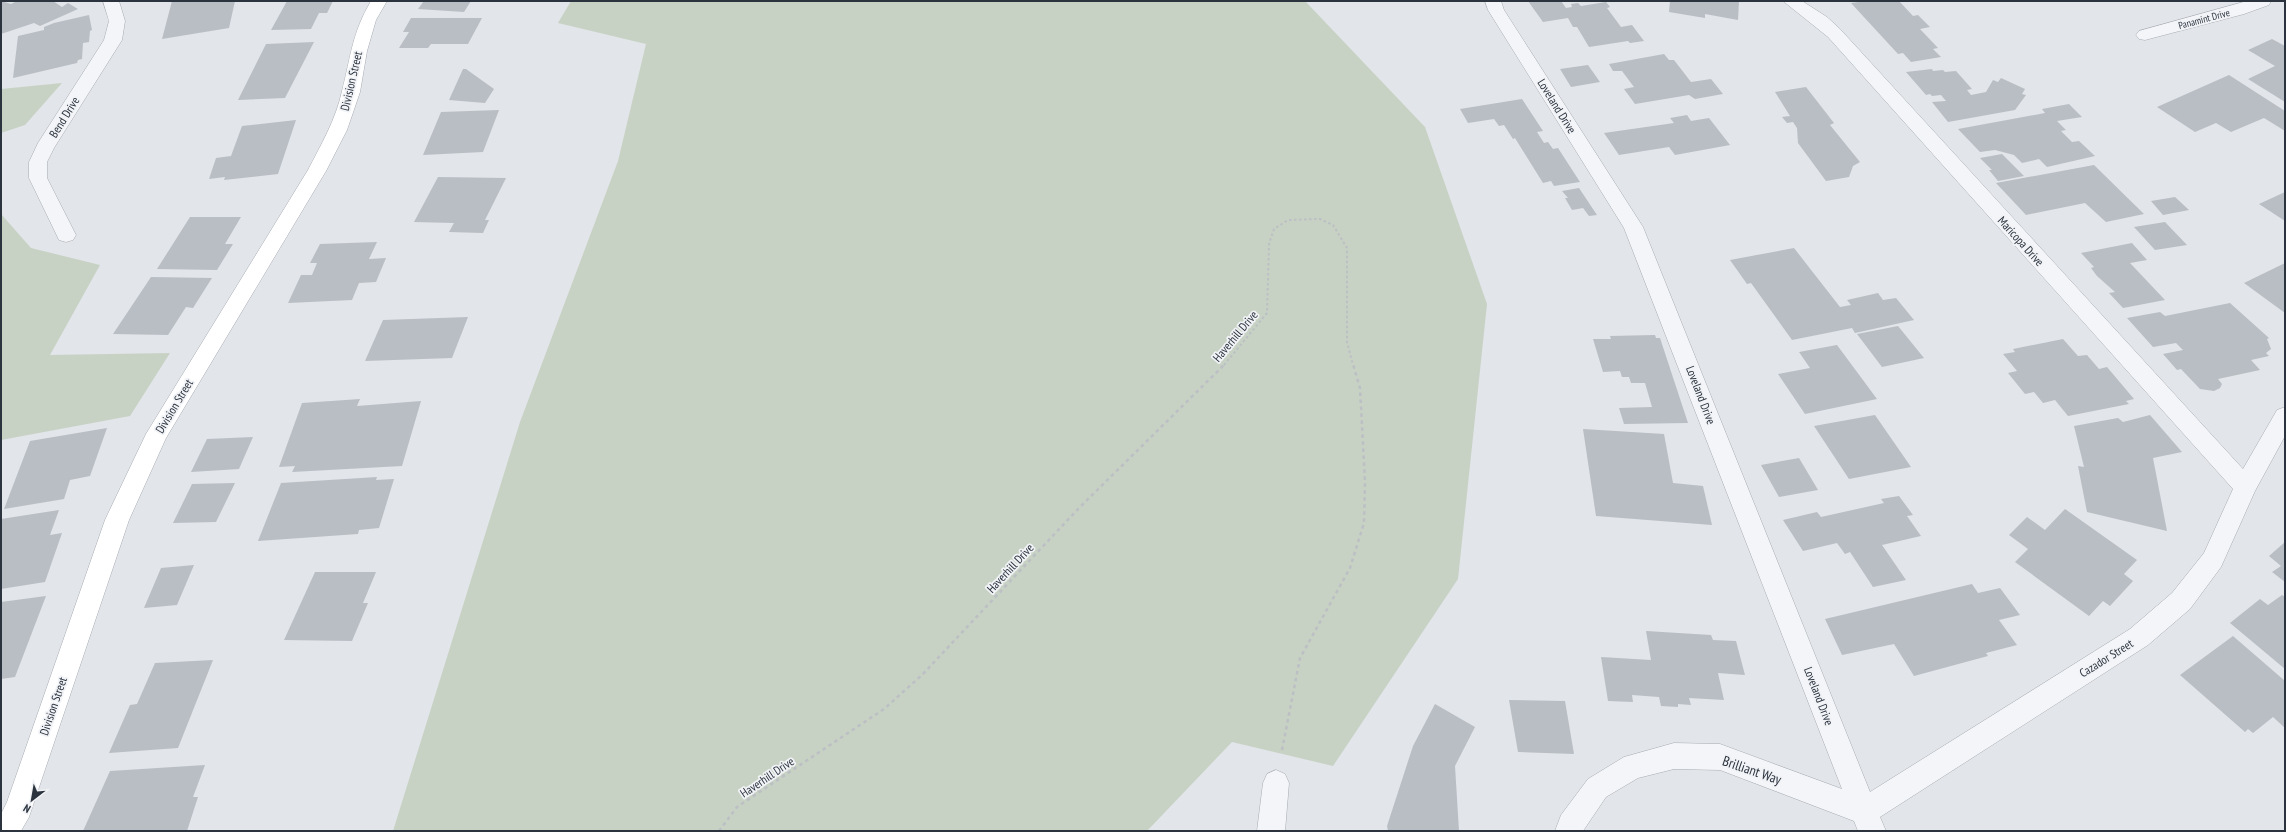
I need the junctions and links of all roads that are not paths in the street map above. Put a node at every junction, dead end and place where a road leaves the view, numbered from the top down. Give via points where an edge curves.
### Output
1 (111, 1) edge
2 (379, 1) edge
3 (1493, 1) edge
4 (1791, 1) edge
5 (2263, 1) edge
6 (2145, 35) dead end
7 (66, 235) dead end
8 (2285, 416) edge
9 (2245, 487) junction
10 (1276, 783) road end
11 (1868, 821) edge
12 (7, 831) edge
13 (1271, 831) edge
14 (1569, 831) edge

1 - 7 street, Bend Drive via 117,21 113,40 38,162 38,178
2 - 12 street, Division Street via 368,20 358,51 351,92 338,130 317,171 157,434 116,520 19,806
3 - 11 street, Loveland Drive via 1496,10 1633,227
4 - 9 street, Maricopa Drive via 1834,33
5 - 6 street, Panamint Drive
8 - 9 street, Cazador Street
9 - 11 street, Cazador Street via 2213,560 2181,601 2139,637
10 - 13 street
11 - 14 street, Brilliant Way via 1720,757 1674,756 1632,766 1598,788

